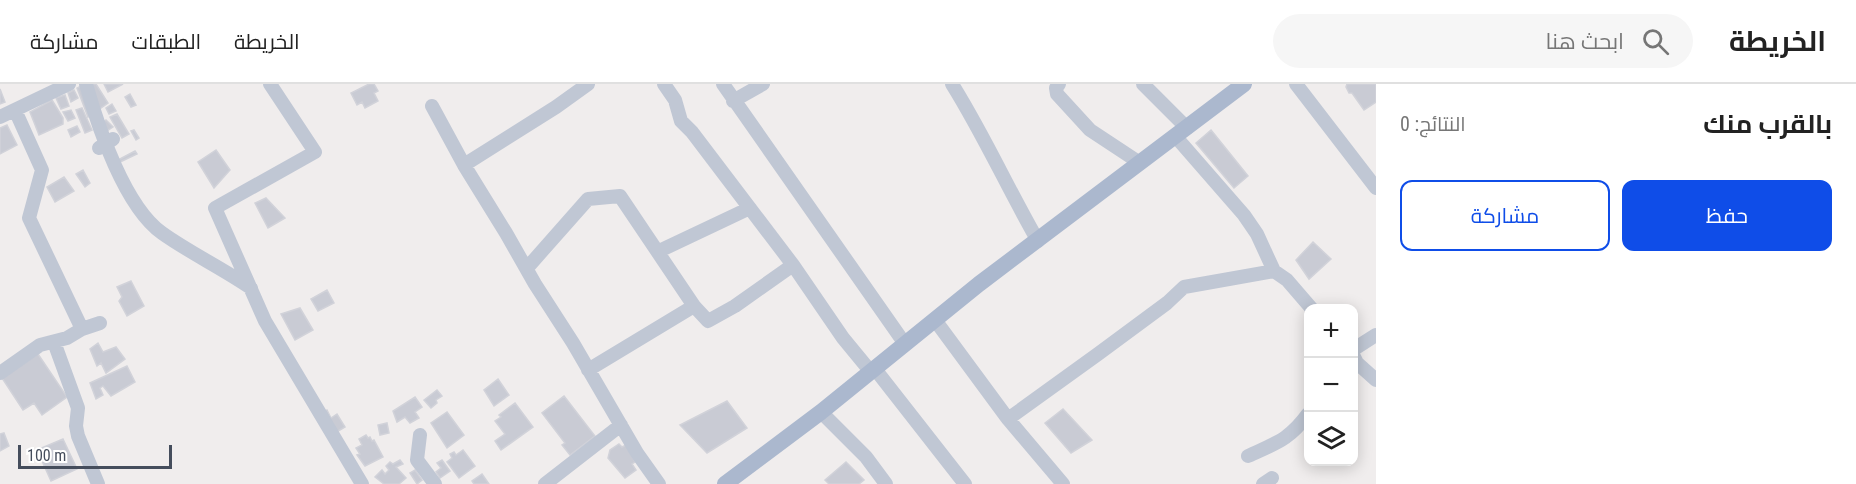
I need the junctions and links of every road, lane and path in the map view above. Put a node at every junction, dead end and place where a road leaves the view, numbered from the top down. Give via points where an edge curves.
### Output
1 (69, 84) edge
2 (86, 84) edge
3 (270, 84) edge
4 (588, 84) edge
5 (664, 84) edge
6 (723, 84) edge
7 (763, 84) edge
8 (952, 84) edge
9 (1059, 84) edge
10 (1143, 84) edge
11 (1244, 84) edge
12 (1296, 84) edge
13 (733, 101) junction
14 (432, 106) dead end
15 (15, 110) junction
16 (0, 117) edge
17 (1181, 132) junction
18 (113, 139) dead end
19 (99, 148) dead end
20 (1140, 163) junction
21 (464, 165) junction
22 (1376, 188) edge
23 (750, 208) junction
24 (1038, 241) junction
25 (659, 251) junction
26 (793, 265) junction
27 (527, 268) junction
28 (1274, 271) junction
29 (251, 288) junction
30 (1308, 304) edge
31 (694, 306) junction
32 (935, 320) junction
33 (100, 323) dead end
34 (82, 329) junction
35 (1376, 335) edge
36 (54, 342) junction
37 (905, 344) junction
38 (1355, 358) edge
39 (1358, 363) edge
40 (588, 370) junction
41 (873, 370) junction
42 (0, 373) edge
43 (1376, 380) edge
44 (821, 412) junction
45 (1008, 419) junction
46 (1304, 420) edge
47 (621, 425) junction
48 (420, 435) dead end
49 (1248, 456) dead end
50 (98, 484) edge
51 (362, 484) edge
52 (435, 484) edge
53 (544, 484) edge
54 (659, 484) edge
55 (725, 484) edge
56 (886, 484) edge
57 (964, 484) edge
58 (1063, 484) edge

1 - 15 street
2 - 29 street via 124,184 146,218 161,232
3 - 29 street via 315,152 216,208
4 - 21 street
5 - 23 street via 675,100 681,121
6 - 13 street
7 - 13 street
8 - 24 street
9 - 20 street via 1057,94 1082,123
10 - 17 street
11 - 17 main road
12 - 22 street
13 - 37 street
14 - 21 street
15 - 16 street
15 - 34 street via 42,170 29,218
17 - 20 main road
17 - 28 street via 1257,234
18 - 19 street, bridge
20 - 24 main road
21 - 27 street
23 - 25 street
23 - 26 street
24 - 32 main road
25 - 27 street via 620,196 588,199
25 - 31 street
26 - 31 street via 711,321
26 - 41 street via 843,338
27 - 40 street
28 - 30 street
28 - 45 street via 1184,287
29 - 51 street via 265,321
31 - 40 street
32 - 37 main road
32 - 45 street
33 - 34 street
34 - 36 street
35 - 38 street
36 - 42 street via 40,345
36 - 50 street via 78,408 78,436
37 - 41 main road
39 - 43 street
40 - 47 street
41 - 44 main road
41 - 57 street
44 - 55 main road
44 - 56 street via 866,457
45 - 58 street
46 - 49 street via 1285,440
47 - 53 street
47 - 54 street
48 - 52 street via 417,460

